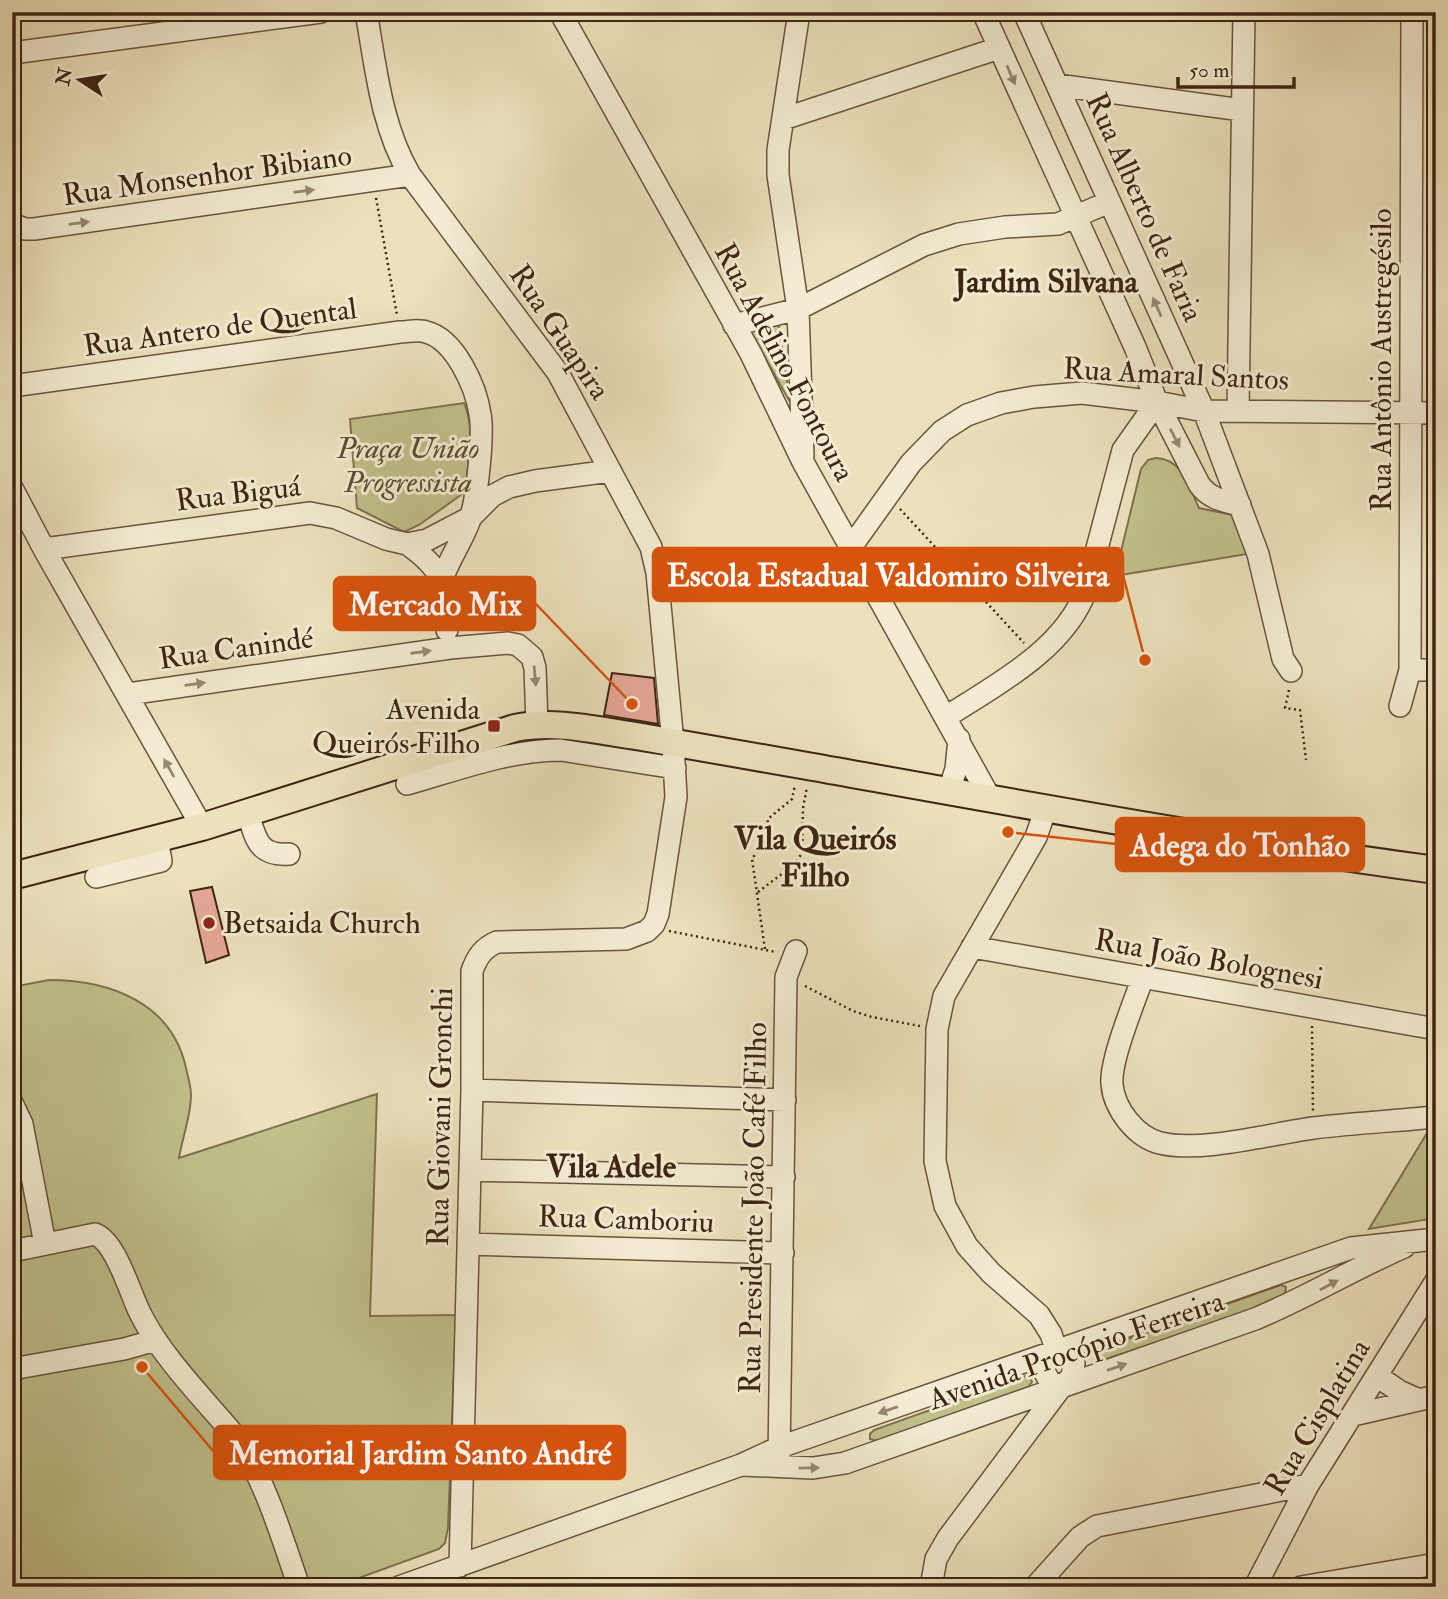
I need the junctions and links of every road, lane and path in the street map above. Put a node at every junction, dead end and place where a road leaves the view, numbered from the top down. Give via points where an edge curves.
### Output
1 (321, 12) edge
2 (366, 12) edge
3 (560, 12) edge
4 (799, 12) edge
5 (983, 12) edge
6 (1024, 12) edge
7 (1244, 12) edge
8 (1412, 12) edge
9 (999, 48) junction
10 (12, 53) edge
11 (1057, 85) junction
12 (1242, 110) junction
13 (783, 119) junction
14 (410, 175) junction
15 (373, 181) junction
16 (1109, 202) junction
17 (1075, 217) junction
18 (12, 224) edge
19 (798, 309) junction
20 (734, 326) junction
21 (400, 332) junction
22 (1168, 333) junction
23 (1135, 347) junction
24 (12, 386) edge
25 (1157, 402) junction
26 (1204, 411) junction
27 (1238, 411) junction
28 (1410, 412) junction
29 (1436, 413) edge
30 (803, 462) junction
31 (610, 471) junction
32 (13, 490) edge
33 (887, 495) junction
34 (1240, 505) junction
35 (471, 517) junction
36 (407, 544) junction
37 (851, 547) junction
38 (44, 549) junction
39 (442, 580) junction
40 (447, 630) dead end
41 (1036, 656) junction
42 (1410, 670) junction
43 (1436, 670) edge
44 (1290, 671) joint
45 (128, 694) junction
46 (1400, 706) dead end
47 (946, 717) junction
48 (537, 724) junction
49 (959, 739) junction
50 (674, 755) junction
51 (1306, 760) dead end
52 (805, 766) junction
53 (407, 784) dead end
54 (950, 791) junction
55 (990, 799) junction
56 (1046, 808) junction
57 (248, 814) junction
58 (202, 827) junction
59 (289, 854) dead end
60 (127, 858) junction
61 (1436, 870) edge
62 (12, 876) edge
63 (96, 877) dead end
64 (758, 892) junction
65 (667, 930) dead end
66 (972, 947) junction
67 (765, 949) junction
68 (794, 953) joint
69 (786, 977) junction
70 (1143, 977) junction
71 (1311, 1007) junction
72 (937, 1029) junction
73 (1436, 1029) edge
74 (472, 1090) junction
75 (785, 1100) junction
76 (12, 1102) edge
77 (1436, 1117) edge
78 (1314, 1128) junction
79 (470, 1170) junction
80 (783, 1177) junction
81 (1427, 1240) edge
82 (45, 1244) junction
83 (468, 1244) junction
84 (12, 1251) edge
85 (783, 1253) junction
86 (1436, 1281) edge
87 (156, 1340) junction
88 (1057, 1352) junction
89 (12, 1369) edge
90 (1377, 1376) junction
91 (1062, 1386) junction
92 (1426, 1397) edge
93 (1353, 1415) junction
94 (779, 1457) junction
95 (1308, 1485) junction
96 (1436, 1564) edge
97 (460, 1566) junction
98 (299, 1587) edge
99 (399, 1587) edge
100 (931, 1587) edge
101 (1035, 1587) edge
102 (1255, 1587) edge
103 (1301, 1587) edge

1 - 10 street
2 - 14 street, Rua Guapira via 391,139
3 - 20 street, Rua Adelino Fontoura
4 - 13 street
5 - 9 street
6 - 11 street, Rua Alberto de Faria
7 - 12 street
8 - 28 street, Rua Antônio Austregésilo
9 - 13 street
9 -> 17 street
11 - 12 street
11 - 16 street, Rua Alberto de Faria
12 - 27 street
13 - 19 street via 778,175
14 - 15 street, Rua Monsenhor Bibiano
14 - 31 street, Rua Guapira via 558,373
18 -> 15 street, Rua Monsenhor Bibiano via 34,229
15 - 21 path
16 - 17 street
22 -> 16 street, Rua Alberto de Faria
17 - 19 street via 1058,224 958,234 924,245
17 - 23 street
19 - 20 street
19 - 30 street
20 - 30 street, Rua Adelino Fontoura
21 - 24 street, Rua Antero de Quental
21 - 35 street, Rua Antero de Quental via 419,331 449,344 476,396 482,431
22 - 23 street
22 - 26 street, Rua Alberto de Faria
23 - 25 street
25 - 26 street, Rua Amaral Santos
25 - 33 street, Rua Amaral Santos via 1082,393 1001,403 967,415 942,431
25 -> 34 street via 1205,493
25 - 41 street via 1123,450 1080,606
26 - 27 street, Rua Amaral Santos
26 - 34 street, Rua Alberto de Faria
27 - 28 street, Rua Amaral Santos
28 - 29 street, Rua Amaral Santos
28 - 42 street, Rua Antônio Austregésilo
30 - 37 street, Rua Adelino Fontoura
31 - 35 street via 509,487
31 - 50 street, Rua Guapira via 655,558
32 - 38 street
33 - 37 street, Rua Amaral Santos
33 - 41 path
34 - 44 street, Rua Alberto de Faria
35 - 36 street via 427,540
35 - 39 street
36 - 38 street, Rua Biguá via 310,513
36 - 39 street via 431,563
37 - 47 street, Rua Adelino Fontoura
38 - 45 street
39 - 40 street
41 - 47 street
42 - 43 street
42 - 46 street, Rua Antônio Austregésilo
44 - 51 path via 1285,708 1300,710
45 -> 48 street, Rua Canindé via 508,643 531,657 535,668
58 -> 45 street
47 - 49 street, Rua Adelino Fontoura
48 - 50 main road via 575,727
48 - 57 main road
49 - 54 street
49 - 55 street, Rua Adelino Fontoura
50 - 52 main road
50 - 53 street via 544,750 513,754
50 - 74 street, Rua Giovani Gronchi via 675,812 654,924 626,939 506,940 489,945 472,971
52 - 54 main road
52 - 64 path via 792,799 768,819 766,838 752,859
52 - 64 path via 802,853 795,864
54 - 55 main road
55 - 56 main road
56 - 61 main road
56 - 66 street via 1036,836
57 - 58 main road
57 - 59 street via 261,847
58 - 60 main road via 157,839
60 - 62 main road
60 - 63 street
64 - 67 path
65 - 67 path
66 - 70 street, Rua João Bolognesi
66 - 72 street via 944,996
67 - 68 path
68 - 69 street, Rua Presidente João Café Filho
69 - 72 path via 853,1011
69 - 75 street, Rua Presidente João Café Filho
70 - 71 street, Rua João Bolognesi
70 - 78 street via 1112,1072 1116,1102 1135,1130 1157,1142 1183,1147
71 - 73 street, Rua João Bolognesi
71 - 78 path
72 - 88 street via 935,1161 945,1206 978,1260 1045,1323
74 - 75 street
74 - 79 street, Rua Giovani Gronchi
75 - 80 street, Rua Presidente João Café Filho
76 - 82 street via 22,1124
77 - 78 street
79 - 80 street
79 - 83 street, Rua Giovani Gronchi
80 - 85 street, Rua Presidente João Café Filho
81 - 88 street, Avenida Procópio Ferreira via 1352,1248
91 -> 81 street, Avenida Procópio Ferreira via 1266,1314 1376,1259
82 - 84 street
82 - 87 street via 95,1234 104,1238
83 - 85 street, Rua Camboriu
83 - 97 street, Rua Giovani Gronchi
85 - 94 street, Rua Presidente João Café Filho
86 - 90 street, Rua Cisplatina
87 - 89 street
87 - 98 street via 248,1455 268,1495
88 - 91 street via 1046,1359 1044,1371 1050,1382
88 -> 94 street, Avenida Procópio Ferreira
90 - 92 street via 1399,1391
90 - 93 street, Rua Cisplatina
94 -> 91 street, Avenida Procópio Ferreira via 813,1468 845,1464
91 - 100 street via 948,1538 936,1559
92 - 93 street
93 - 95 street, Rua Cisplatina
94 - 97 street, Avenida Procópio Ferreira via 741,1465
95 - 101 street via 1097,1526 1080,1537
95 - 102 street, Rua Cisplatina
96 - 103 street
97 - 99 street, Avenida Procópio Ferreira

